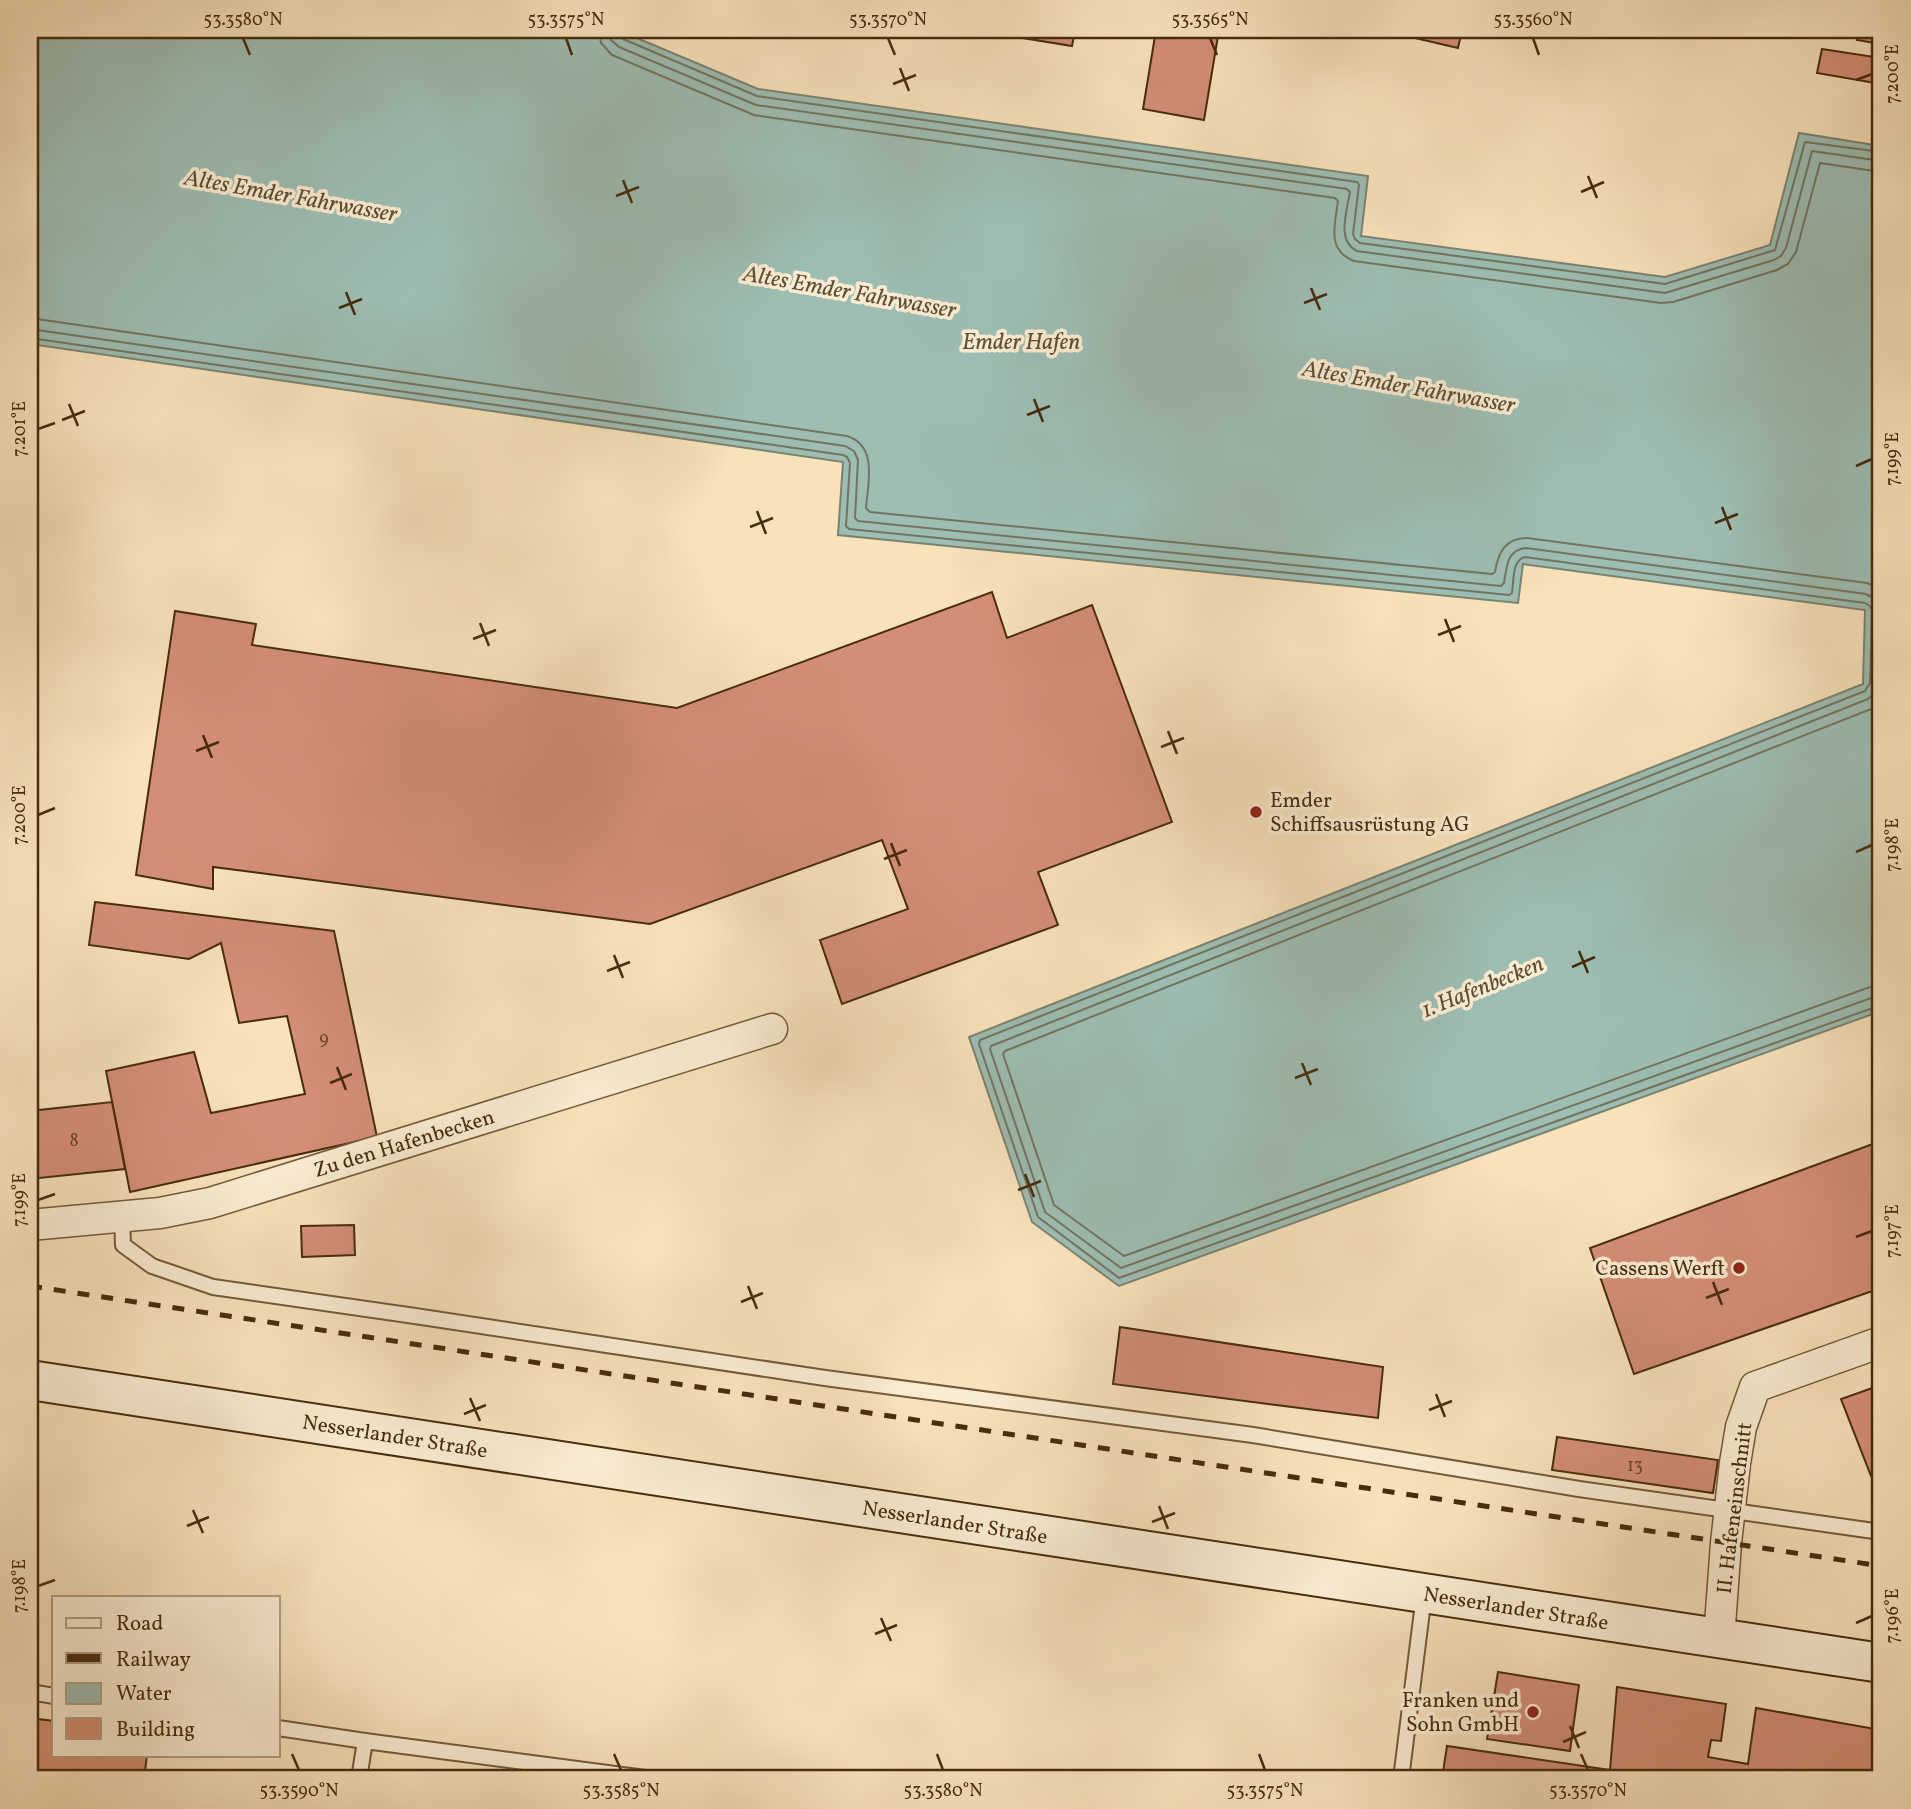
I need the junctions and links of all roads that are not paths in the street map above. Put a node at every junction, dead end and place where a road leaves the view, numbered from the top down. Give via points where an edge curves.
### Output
1 (772, 1029) dead end
2 (122, 1217) junction
3 (30, 1225) edge
4 (1881, 1342) edge
5 (30, 1380) edge
6 (1730, 1510) junction
7 (1881, 1532) edge
8 (1424, 1594) junction
9 (1719, 1639) junction
10 (1881, 1663) edge
11 (30, 1692) edge
12 (52, 1696) edge
13 (280, 1728) edge
14 (365, 1741) junction
15 (359, 1779) edge
16 (653, 1779) edge
17 (1401, 1779) edge

1 - 2 street, Zu den Hafenbecken via 211,1203
2 - 3 street, Zu den Hafenbecken
2 - 6 lane via 124,1245 152,1266 214,1287 811,1376 1253,1435
4 - 6 street, II. Hafeneinschnitt via 1755,1387 1741,1427
5 - 8 main road, Nesserlander Straße
6 - 7 lane
6 - 9 street, II. Hafeneinschnitt
8 - 9 main road, Nesserlander Straße
8 - 17 lane
9 - 10 main road, Nesserlander Straße
11 - 12 lane
13 - 14 lane
14 - 15 lane
14 - 16 lane

